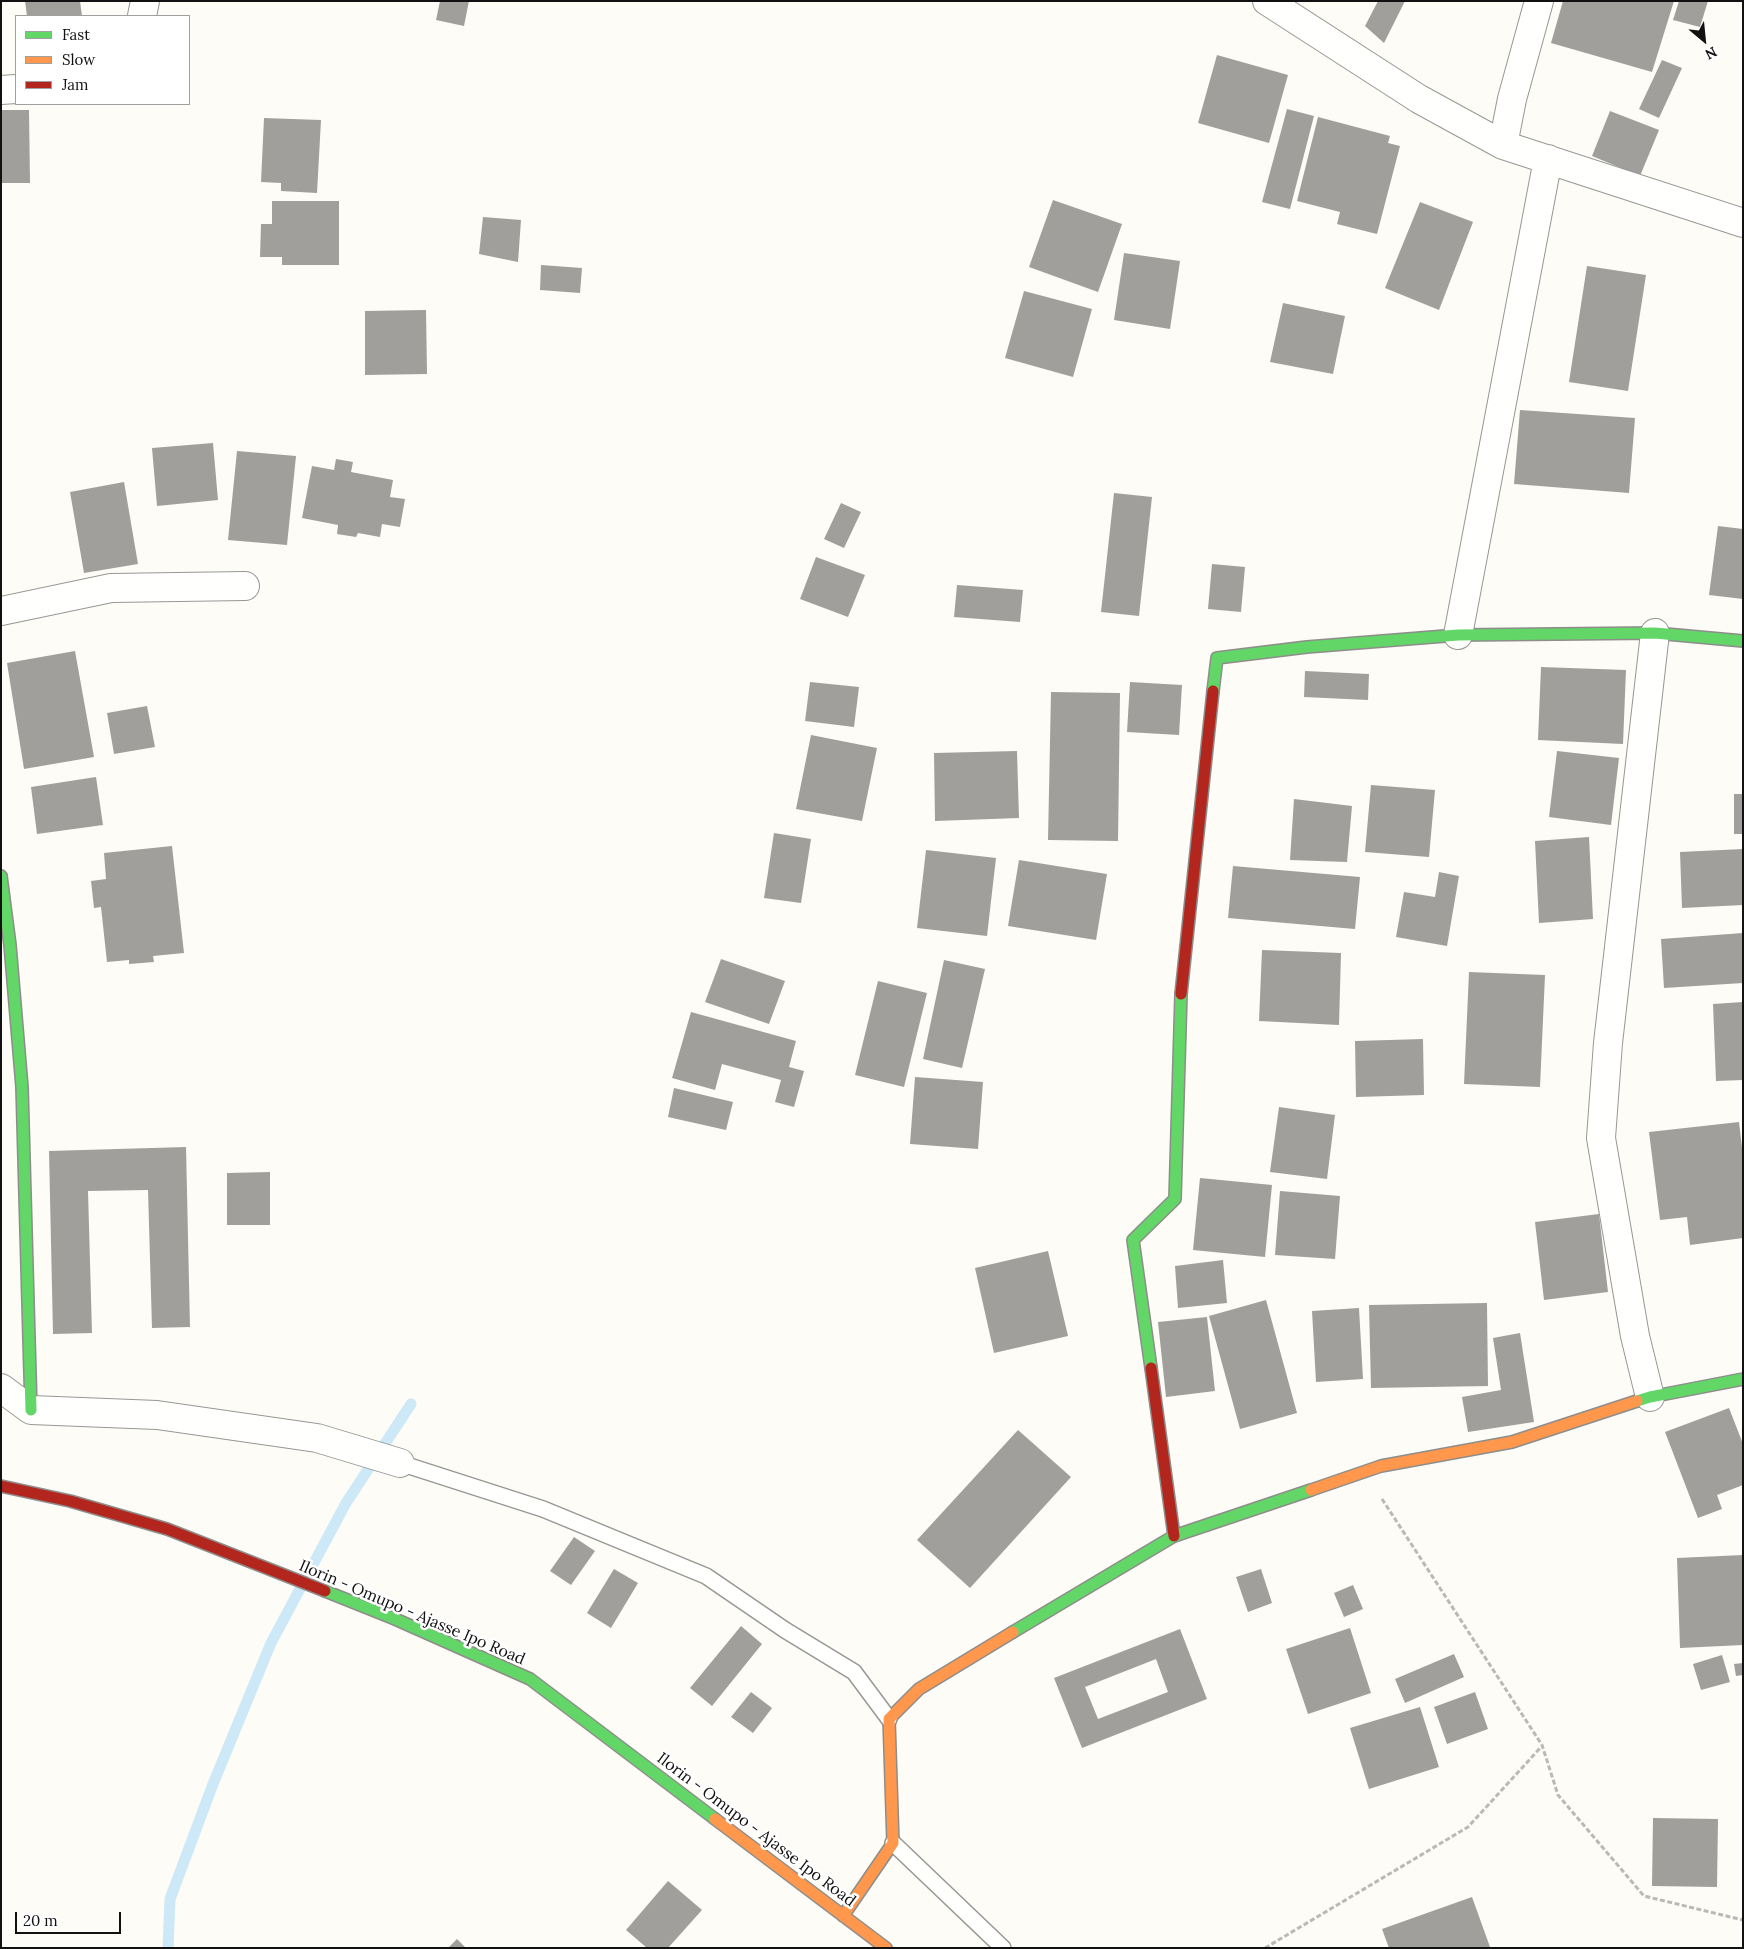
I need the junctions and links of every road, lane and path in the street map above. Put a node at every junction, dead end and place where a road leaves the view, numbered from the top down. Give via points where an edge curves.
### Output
1 (145, 1) edge
2 (1267, 1) edge
3 (1539, 1) edge
4 (142, 15) edge
5 (15, 89) edge
6 (1, 90) edge
7 (1503, 144) junction
8 (1548, 159) junction
9 (1743, 224) edge
10 (245, 586) dead end
11 (1, 611) edge
12 (1655, 633) junction
13 (1458, 635) junction
14 (1743, 641) edge
15 (1, 876) edge
16 (1743, 1380) edge
17 (1, 1388) edge
18 (1650, 1397) junction
19 (31, 1410) junction
20 (400, 1463) joint
21 (1364, 1472) junction
22 (1, 1486) edge
23 (1174, 1536) junction
24 (889, 1719) junction
25 (1542, 1745) junction
26 (893, 1843) junction
27 (843, 1916) junction
28 (1743, 1920) edge
29 (886, 1948) edge
30 (1002, 1948) edge
31 (1265, 1948) edge

1 - 4 street
2 - 7 street via 1419,99
3 - 7 street
5 - 6 street
7 - 8 street
8 - 9 street
8 - 13 street
10 - 11 street via 111,588
12 - 13 main road
12 - 14 main road
12 - 18 street via 1608,1043 1601,1138 1635,1336
13 - 23 main road via 1217,658 1182,977 1175,1199 1133,1240
15 - 19 main road via 22,1087
16 - 18 main road
17 - 19 street
18 - 21 main road via 1512,1442 1381,1466
19 - 20 street via 158,1415 317,1438
20 - 24 lane via 543,1509 706,1576 854,1672
21 - 23 main road
21 - 25 path
22 - 27 main road, Ilorin - Omupo - Ajasse Ipo Road via 70,1501 167,1529 394,1619 530,1679
23 - 24 main road via 919,1689
24 - 26 main road
25 - 28 path via 1558,1795 1644,1896
25 - 31 path via 1468,1826
26 - 27 main road
26 - 30 lane
27 - 29 main road, Ilorin - Omupo - Ajasse Ipo Road

